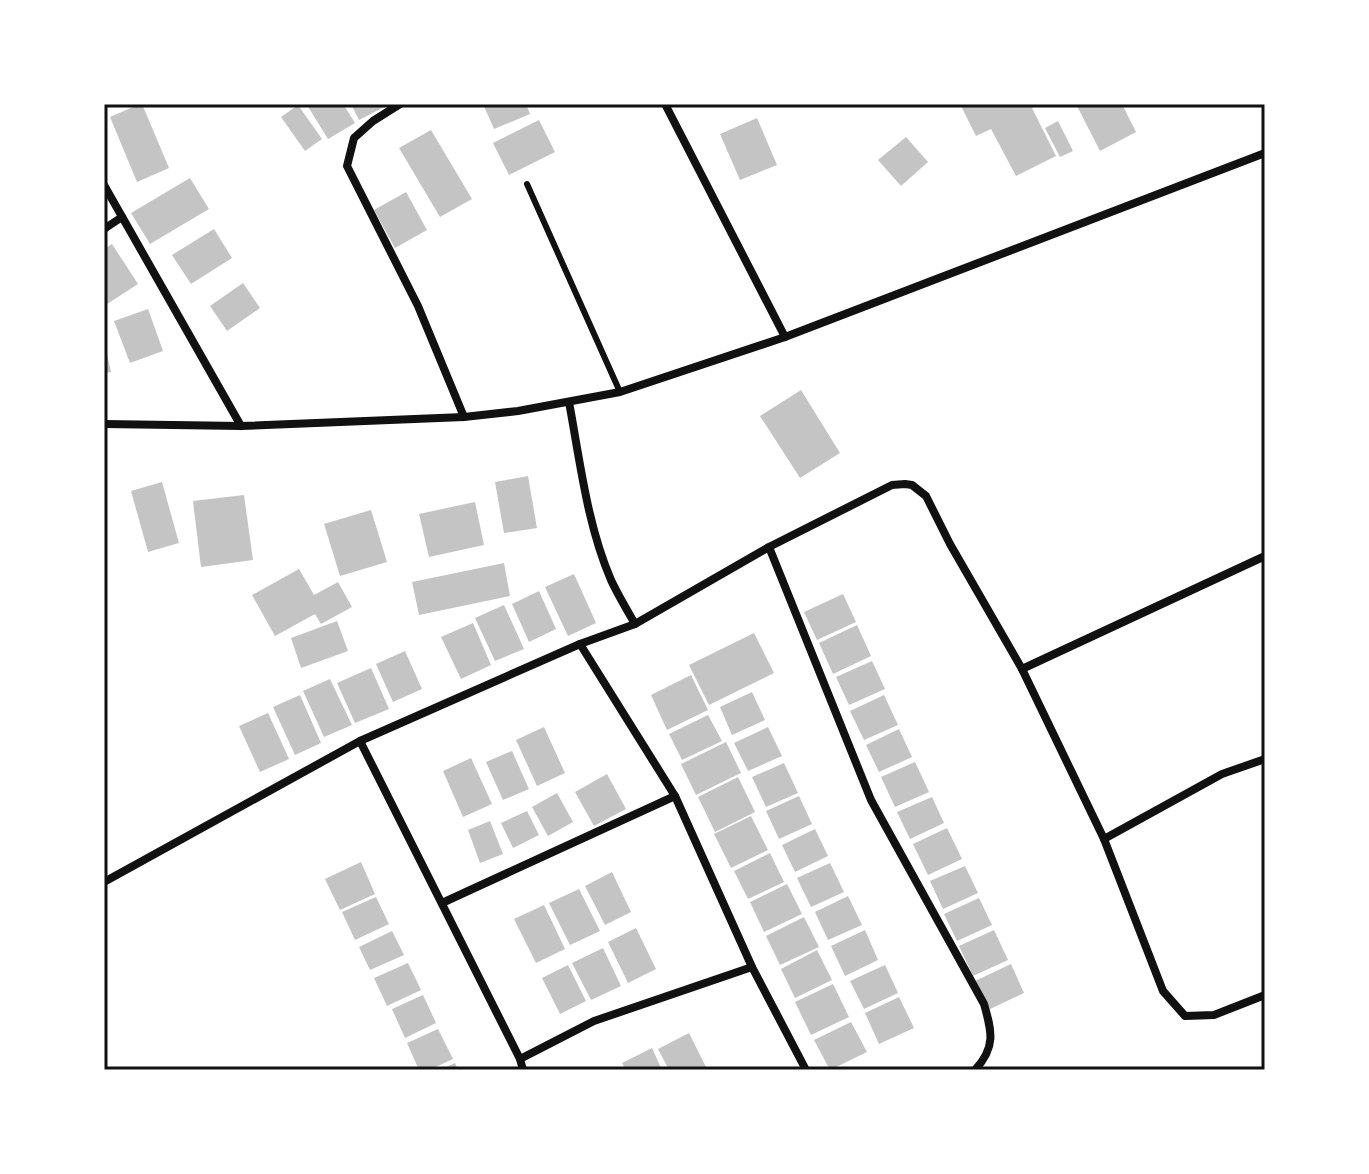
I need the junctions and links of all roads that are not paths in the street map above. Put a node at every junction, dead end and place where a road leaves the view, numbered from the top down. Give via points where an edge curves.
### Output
1 (400, 104) edge
2 (665, 104) edge
3 (1265, 153) edge
4 (527, 184) dead end
5 (104, 185) edge
6 (122, 217) junction
7 (104, 229) edge
8 (785, 337) junction
9 (620, 392) junction
10 (569, 402) junction
11 (464, 417) junction
12 (104, 424) edge
13 (241, 426) junction
14 (769, 547) junction
15 (1265, 556) edge
16 (635, 624) junction
17 (580, 644) junction
18 (1022, 669) junction
19 (360, 741) junction
20 (1265, 759) edge
21 (675, 796) junction
22 (1104, 839) junction
23 (104, 882) edge
24 (442, 903) junction
25 (752, 967) junction
26 (1265, 995) edge
27 (520, 1059) junction
28 (523, 1070) edge
29 (806, 1070) edge
30 (975, 1070) edge

1 - 11 street via 354,138 347,166 418,306
2 - 8 street
3 - 8 street
4 - 9 lane
5 - 6 street
6 - 7 street
6 - 13 street
8 - 9 street
9 - 10 street
10 - 11 street
10 - 16 street via 600,548
11 - 13 street
12 - 13 street
14 - 16 street
14 - 18 street via 892,485 912,485 926,496
14 - 30 street via 871,800 984,1004 991,1028 989,1050
15 - 18 street
16 - 17 street
17 - 19 street
17 - 21 street
18 - 22 street
19 - 23 street
19 - 24 street
20 - 22 street via 1222,774
21 - 24 street
21 - 25 street
22 - 26 street via 1163,991 1185,1016 1214,1015
24 - 27 street
25 - 27 street via 594,1021
25 - 29 street
27 - 28 street

